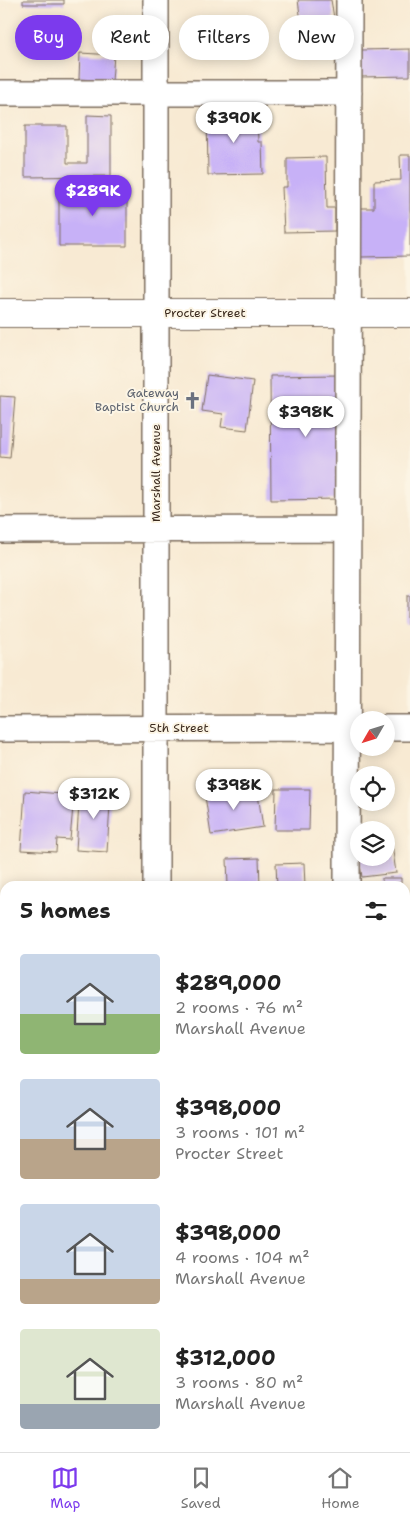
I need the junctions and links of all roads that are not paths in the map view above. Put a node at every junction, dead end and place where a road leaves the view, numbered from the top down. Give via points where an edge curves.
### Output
1 (156, 0) edge
2 (349, 0) edge
3 (156, 92) junction
4 (0, 93) edge
5 (349, 93) junction
6 (0, 312) edge
7 (156, 313) junction
8 (349, 313) junction
9 (410, 313) edge
10 (347, 529) junction
11 (0, 530) edge
12 (156, 530) junction
13 (352, 711) edge
14 (0, 728) edge
15 (156, 728) junction
16 (350, 728) edge
17 (395, 728) edge
18 (410, 728) edge
19 (352, 756) edge
20 (156, 881) edge
21 (347, 881) edge

1 - 3 street, Marshall Avenue
2 - 5 street
3 - 4 street
3 - 5 street
3 - 7 street, Marshall Avenue
5 - 8 street
6 - 7 main road, Procter Street
7 - 8 main road, Procter Street
7 - 12 street, Marshall Avenue
8 - 9 main road, Procter Street
8 - 10 street
10 - 12 street
10 - 13 street
11 - 12 street
12 - 15 street, Marshall Avenue
14 - 15 street, 5th Street
15 - 16 street, 5th Street
15 - 20 street, Marshall Avenue
17 - 18 street
19 - 21 street

